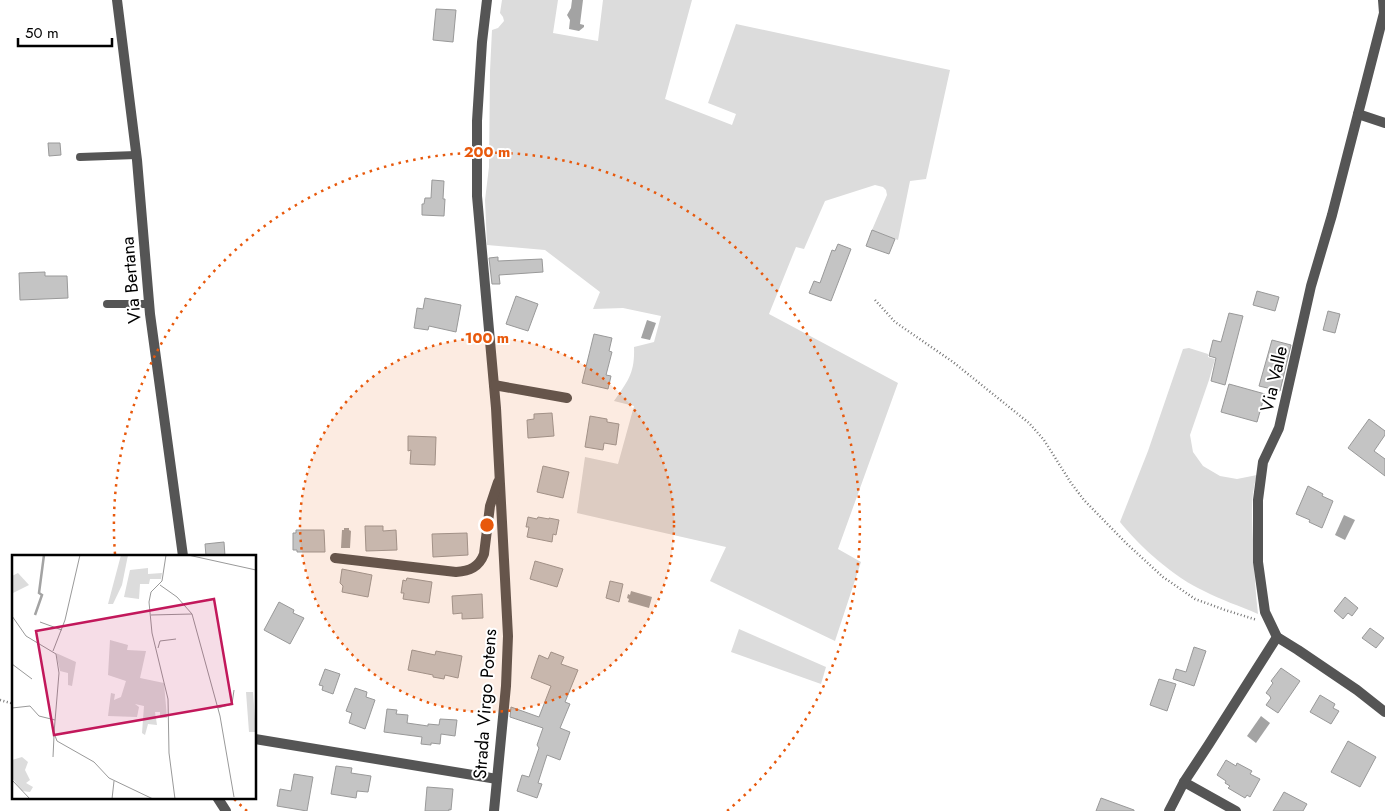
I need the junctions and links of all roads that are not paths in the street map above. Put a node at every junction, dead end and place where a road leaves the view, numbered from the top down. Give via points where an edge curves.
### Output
1 (117, 0) edge
2 (487, 0) edge
3 (1383, 0) edge
4 (1385, 11) edge
5 (1358, 114) junction
6 (1385, 122) edge
7 (136, 155) junction
8 (80, 157) dead end
9 (107, 304) dead end
10 (149, 304) junction
11 (494, 385) junction
12 (567, 398) dead end
13 (500, 478) junction
14 (184, 555) edge
15 (336, 558) dead end
16 (1277, 637) junction
17 (1385, 712) edge
18 (256, 739) edge
19 (497, 780) junction
20 (1184, 782) junction
21 (218, 798) edge
22 (226, 811) edge
23 (494, 811) edge
24 (1169, 811) edge
25 (1236, 811) edge

1 - 7 street, Via Bertana
2 - 11 street, Strada Virgo Potens via 477,121 477,196
3 - 4 street, Via Valle
4 - 5 street, Via Valle
5 - 6 street
5 - 16 street, Via Valle via 1311,286 1279,428 1263,462 1258,500 1258,562 1265,612
7 - 8 lane
7 - 10 street, Via Bertana
9 - 10 lane
10 - 14 street, Via Bertana
11 - 12 street
11 - 13 street, Strada Virgo Potens
13 - 15 street via 490,506 484,554 475,568 456,572
13 - 19 street, Strada Virgo Potens via 508,658
16 - 17 street
16 - 20 street
18 - 19 street
19 - 23 street, Strada Virgo Potens
20 - 24 street
20 - 25 street
21 - 22 street

